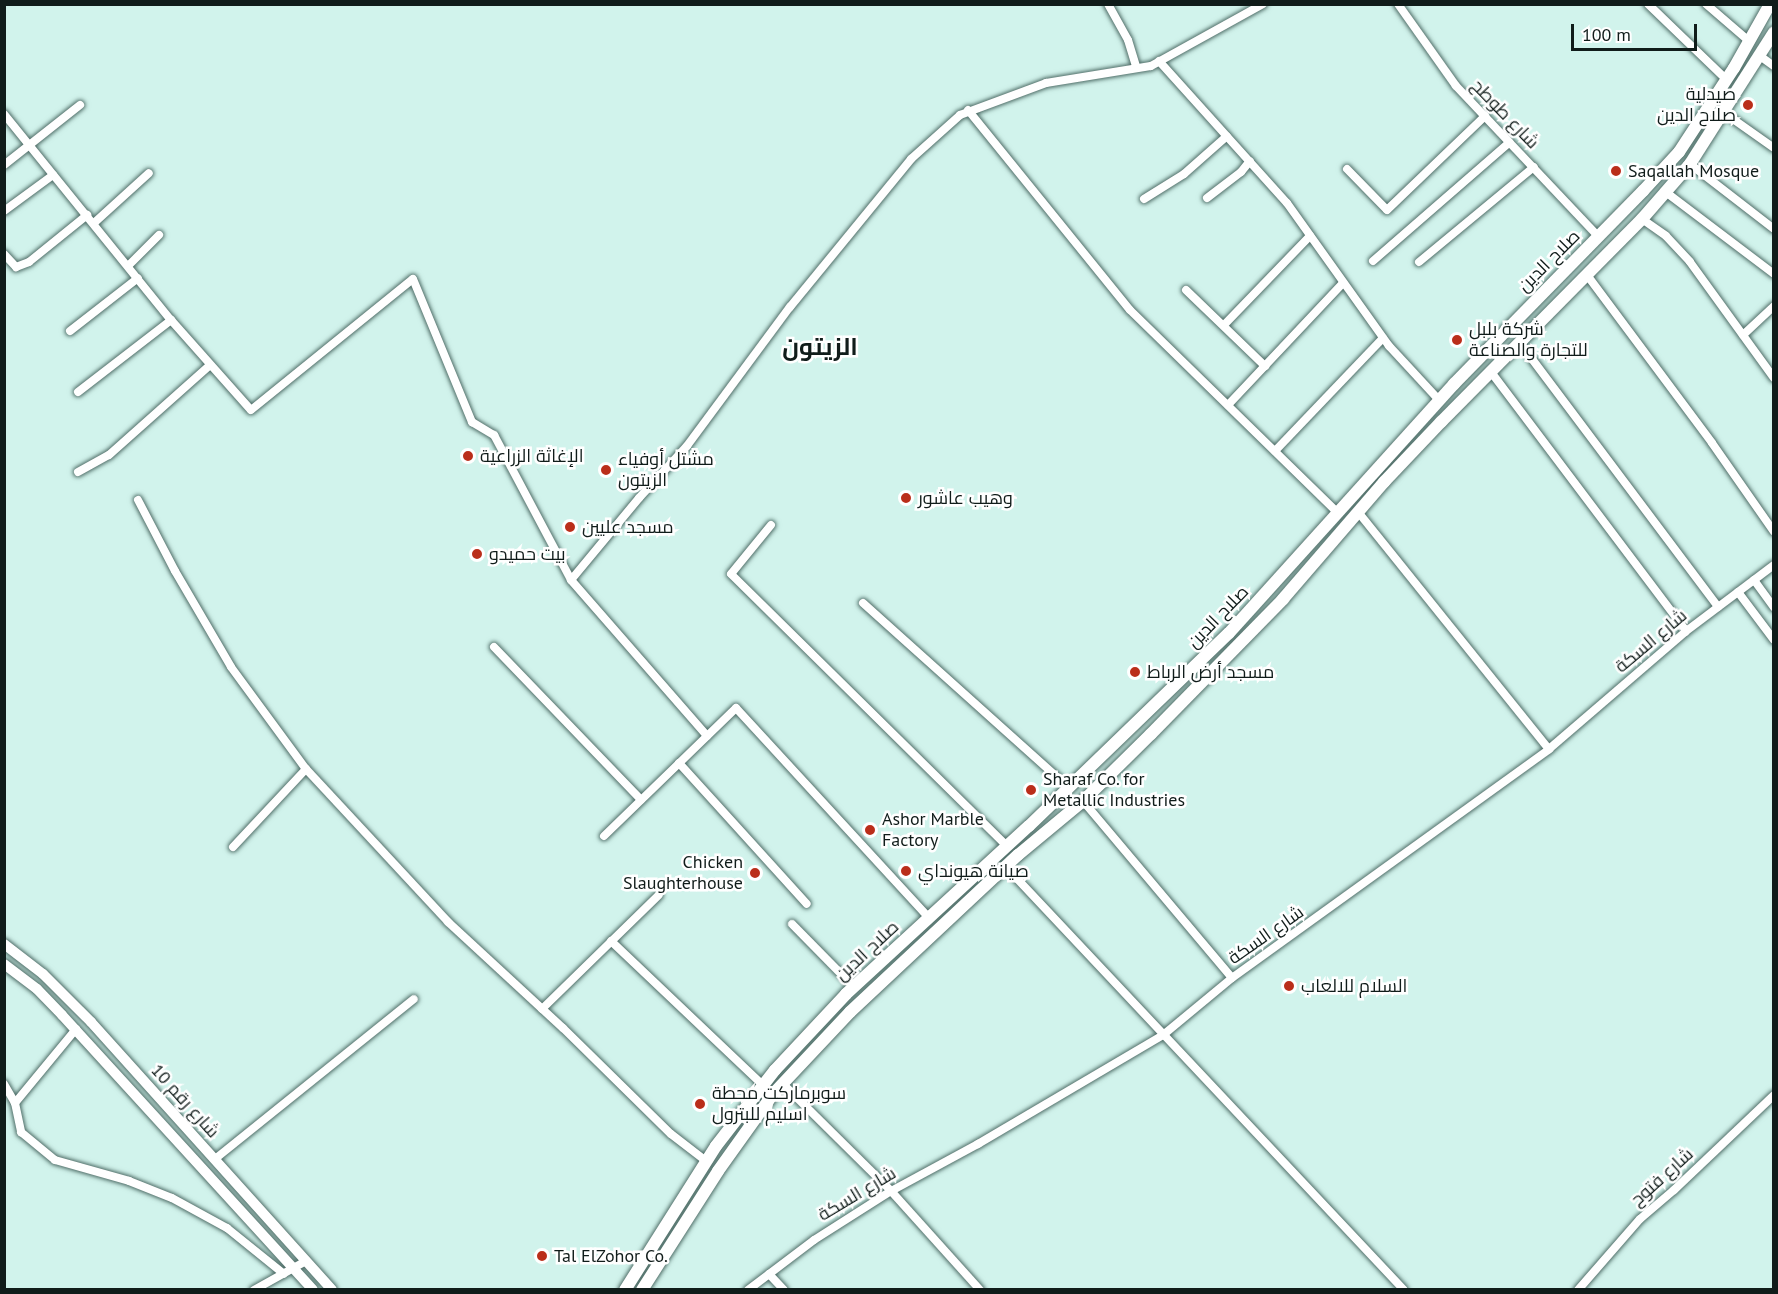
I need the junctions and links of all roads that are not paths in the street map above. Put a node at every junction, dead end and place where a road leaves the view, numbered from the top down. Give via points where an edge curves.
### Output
1 (1108, 4) edge
2 (1263, 4) edge
3 (1398, 4) edge
4 (1648, 4) edge
5 (1706, 4) edge
6 (1770, 4) edge
7 (1773, 32) edge
8 (1749, 41) junction
9 (1760, 56) junction
10 (1159, 62) junction
11 (1773, 66) edge
12 (1136, 67) junction
13 (1726, 80) junction
14 (80, 105) dead end
15 (968, 110) junction
16 (1723, 112) junction
17 (4, 114) edge
18 (1485, 116) junction
19 (1227, 136) junction
20 (1510, 142) junction
21 (30, 146) junction
22 (1773, 148) edge
23 (1250, 160) junction
24 (1690, 164) junction
25 (4, 165) edge
26 (1534, 167) junction
27 (1347, 169) dead end
28 (149, 172) dead end
29 (53, 175) junction
30 (1667, 193) junction
31 (1208, 198) dead end
32 (1144, 199) dead end
33 (4, 211) edge
34 (87, 215) junction
35 (1642, 219) junction
36 (94, 223) junction
37 (1773, 229) edge
38 (159, 235) dead end
39 (1310, 236) junction
40 (1599, 237) junction
41 (4, 254) edge
42 (1373, 261) dead end
43 (1419, 262) dead end
44 (128, 266) junction
45 (1773, 274) edge
46 (1587, 275) junction
47 (138, 278) junction
48 (1343, 283) junction
49 (1186, 290) dead end
50 (1773, 306) edge
51 (171, 320) junction
52 (1224, 325) junction
53 (70, 331) dead end
54 (1743, 335) junction
55 (1383, 338) junction
56 (1520, 343) junction
57 (210, 365) junction
58 (1265, 366) junction
59 (1491, 372) junction
60 (1773, 378) edge
61 (78, 392) dead end
62 (1439, 400) junction
63 (1228, 405) junction
64 (1275, 451) junction
65 (78, 472) dead end
66 (138, 500) dead end
67 (1337, 512) junction
68 (1359, 513) junction
69 (771, 525) dead end
70 (1773, 532) edge
71 (1773, 565) edge
72 (571, 580) junction
73 (1754, 580) junction
74 (1738, 592) junction
75 (864, 603) dead end
76 (1718, 607) junction
77 (1773, 608) edge
78 (1685, 632) junction
79 (1773, 640) edge
80 (494, 647) dead end
81 (707, 736) junction
82 (1550, 748) junction
83 (679, 763) junction
84 (306, 769) junction
85 (1070, 788) junction
86 (641, 800) junction
87 (1083, 801) junction
88 (604, 836) dead end
89 (1007, 846) junction
90 (233, 848) dead end
91 (1006, 868) junction
92 (659, 895) dead end
93 (807, 904) dead end
94 (929, 918) junction
95 (792, 924) dead end
96 (611, 941) junction
97 (4, 944) edge
98 (4, 964) edge
99 (1232, 978) junction
100 (854, 987) junction
101 (414, 999) dead end
102 (542, 1009) junction
103 (76, 1029) junction
104 (1163, 1035) junction
105 (782, 1083) junction
106 (4, 1084) edge
107 (763, 1085) junction
108 (1773, 1095) edge
109 (15, 1103) junction
110 (215, 1159) junction
111 (706, 1161) junction
112 (891, 1191) junction
113 (306, 1261) junction
114 (289, 1271) junction
115 (770, 1274) junction
116 (254, 1290) edge
117 (313, 1290) edge
118 (332, 1290) edge
119 (625, 1290) edge
120 (642, 1290) edge
121 (748, 1290) edge
122 (784, 1290) edge
123 (980, 1290) edge
124 (1404, 1290) edge
125 (1578, 1290) edge

1 - 12 street via 1128,40
2 - 10 street
3 - 18 street, شارع طوطح via 1456,86
4 - 13 street
5 - 8 street
6 - 8 highway, صلاح الدين
7 - 9 highway, صلاح الدين
8 - 13 highway, صلاح الدين
9 - 11 street
9 - 16 highway, صلاح الدين
10 - 12 street
10 - 19 street
12 - 15 street via 1046,83
13 - 40 highway, صلاح الدين via 1679,152
14 - 21 street
15 - 63 street via 1130,310
15 - 72 street via 911,159 790,308 687,446
16 - 22 street
16 - 24 highway, صلاح الدين
17 - 21 street
18 - 20 street, شارع طوطح
18 - 27 street via 1387,210
19 - 23 street
19 - 32 street via 1184,174
20 - 26 street, شارع طوطح
20 - 42 street
21 - 25 street
21 - 29 street
23 - 31 street via 1242,172
23 - 39 street
24 - 30 highway, صلاح الدين
24 - 37 street
26 - 40 street, شارع طوطح
26 - 43 street
28 - 36 street
29 - 33 street
29 - 34 street
30 - 35 highway, صلاح الدين
30 - 45 street
34 - 36 street
34 - 41 street via 29,262 16,267
35 - 46 highway, صلاح الدين
35 - 54 street via 1680,250
36 - 44 street
38 - 44 street
39 - 48 street
39 - 52 street
40 - 62 highway, صلاح الدين
44 - 47 street
46 - 56 highway, صلاح الدين
46 - 70 street
47 - 51 street
47 - 53 street
48 - 55 street
48 - 58 street
49 - 52 street
50 - 54 street
51 - 57 street
51 - 61 street
52 - 58 street
54 - 60 street
55 - 62 street
55 - 64 street
56 - 59 highway, صلاح الدين
56 - 76 street
57 - 65 street via 109,455
57 - 72 street via 251,410 412,279 472,422 494,435
58 - 63 street
59 - 68 highway, صلاح الدين
59 - 78 street
62 - 67 highway, صلاح الدين
63 - 64 street
64 - 67 street
66 - 84 street via 231,667
67 - 85 highway, صلاح الدين via 1229,633
68 - 82 street
68 - 87 highway, صلاح الدين via 1247,638
69 - 89 street via 731,574
71 - 73 street, شارع السكة
72 - 81 street
73 - 74 street, شارع السكة
73 - 77 street
74 - 76 street, شارع السكة
74 - 79 street
75 - 85 street
76 - 78 street, شارع السكة
78 - 82 street, شارع السكة
80 - 86 street
81 - 83 street
81 - 94 street via 736,708
82 - 99 street, شارع السكة
83 - 86 street
83 - 93 street
84 - 90 street
84 - 102 street via 448,922
85 - 89 highway, صلاح الدين
86 - 88 street
87 - 91 highway, صلاح الدين
87 - 99 street
89 - 94 highway, صلاح الدين
91 - 104 street
91 - 105 highway, صلاح الدين via 849,1012
92 - 96 street
94 - 100 highway, صلاح الدين
95 - 100 street
96 - 102 street
96 - 107 street
97 - 110 main road, شارع رقم 10 via 57,987
98 - 103 main road, شارع رقم 10 via 37,989
99 - 104 street, شارع السكة
100 - 107 highway, صلاح الدين
101 - 110 street
102 - 111 street via 671,1134
103 - 109 street
103 - 114 main road, شارع رقم 10
104 - 112 street, شارع السكة
104 - 124 street
105 - 112 street
105 - 120 highway, صلاح الدين via 718,1171
106 - 109 street
107 - 111 highway, صلاح الدين
108 - 125 street, شارع فتوح via 1640,1219
109 - 114 street via 21,1132 55,1160 172,1198 227,1228
110 - 113 main road, شارع رقم 10
111 - 119 highway, صلاح الدين
112 - 115 street, شارع السكة via 814,1240
112 - 123 street
113 - 114 street
113 - 118 main road, شارع رقم 10
114 - 116 street
114 - 117 main road, شارع رقم 10
115 - 121 street, شارع السكة
115 - 122 street

